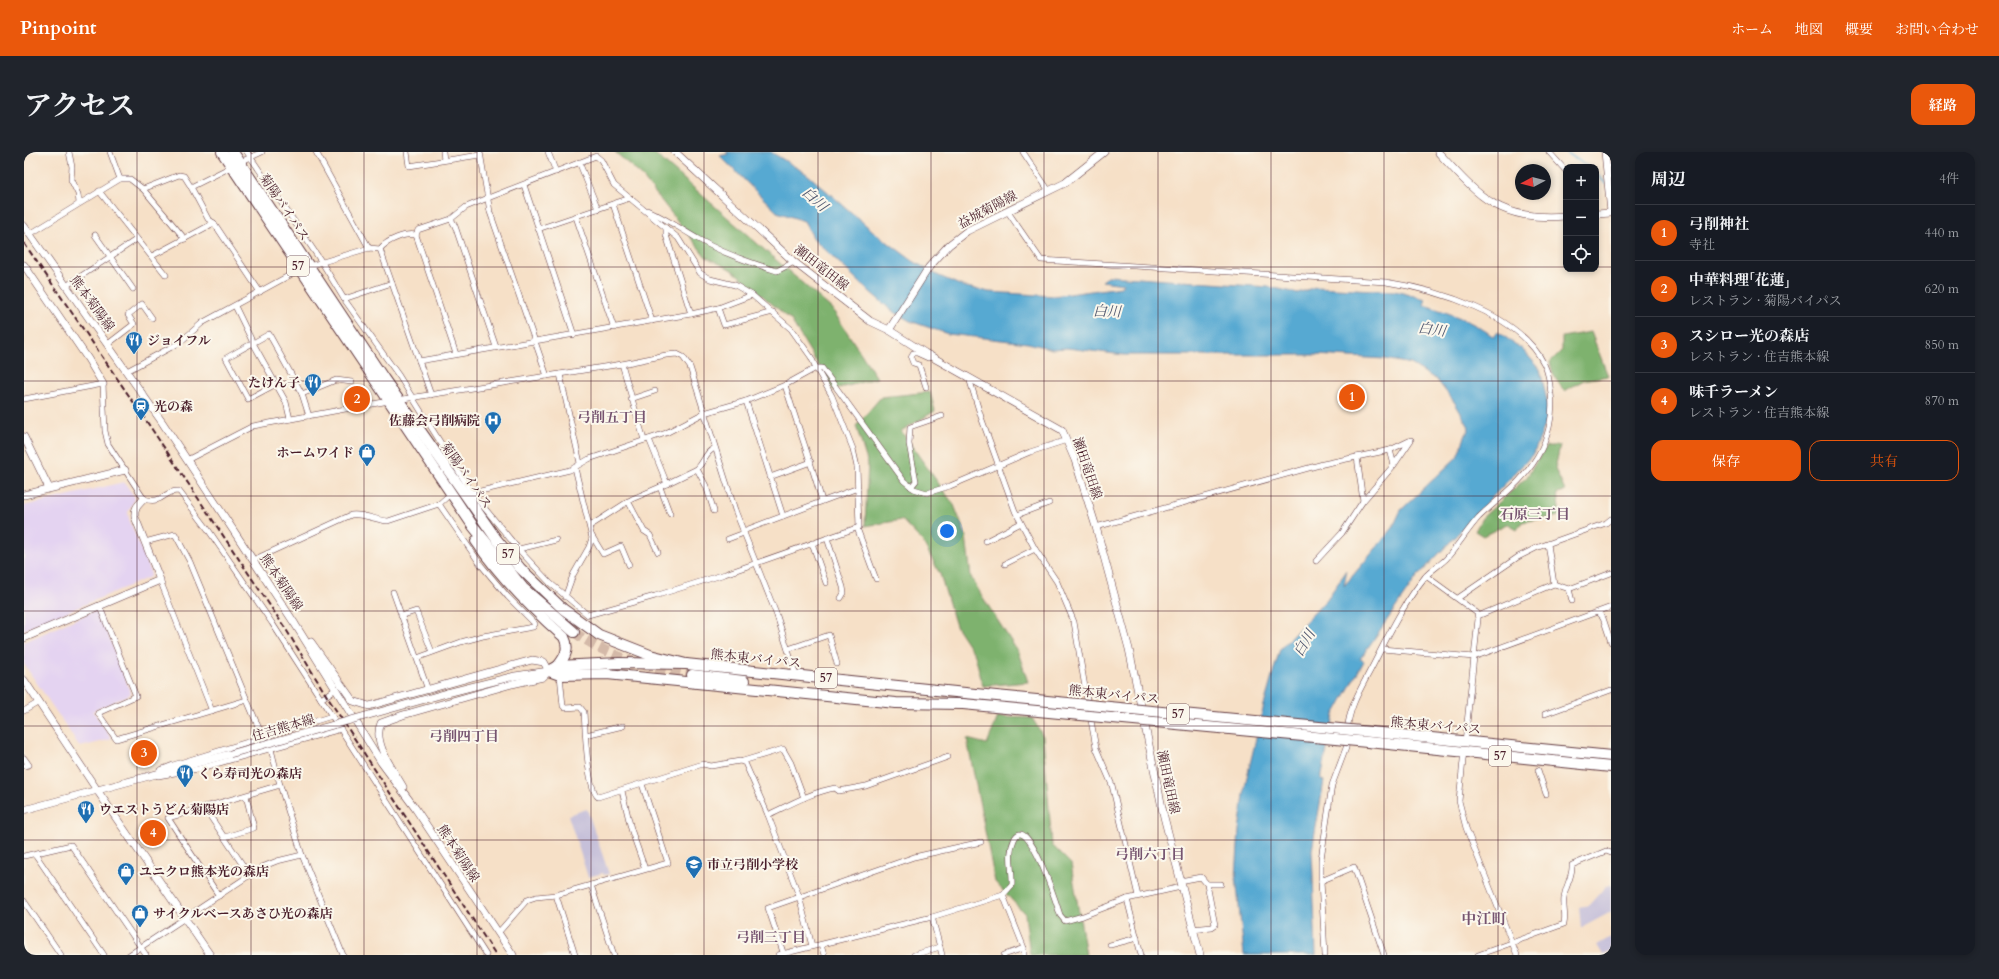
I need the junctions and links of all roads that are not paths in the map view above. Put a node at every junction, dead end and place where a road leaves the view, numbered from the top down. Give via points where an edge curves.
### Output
1 (69, 152) edge
2 (110, 152) edge
3 (222, 152) edge
4 (233, 152) edge
5 (247, 152) edge
6 (262, 152) edge
7 (316, 152) edge
8 (407, 152) edge
9 (443, 152) edge
10 (548, 152) edge
11 (675, 152) edge
12 (1023, 152) edge
13 (1104, 152) edge
14 (1438, 152) edge
15 (1549, 152) edge
16 (1606, 152) edge
17 (480, 153) edge
18 (251, 158) junction
19 (444, 160) junction
20 (578, 162) junction
21 (236, 164) junction
22 (1563, 168) edge
23 (556, 172) junction
24 (120, 179) junction
25 (524, 185) junction
26 (191, 187) junction
27 (143, 189) junction
28 (1049, 190) junction
29 (99, 191) junction
30 (488, 198) junction
31 (630, 198) junction
32 (79, 203) junction
33 (613, 204) junction
34 (641, 207) junction
35 (598, 209) junction
36 (1008, 212) junction
37 (1599, 212) edge
38 (1611, 213) edge
39 (1563, 216) edge
40 (576, 217) junction
41 (450, 218) junction
42 (214, 223) junction
43 (24, 226) edge
44 (666, 228) junction
45 (538, 229) junction
46 (30, 234) junction
47 (95, 235) dead end
48 (416, 235) junction
49 (137, 239) junction
50 (185, 239) junction
51 (369, 248) junction
52 (380, 249) junction
53 (152, 256) junction
54 (110, 257) junction
55 (321, 262) junction
56 (794, 262) junction
57 (24, 265) edge
58 (304, 267) junction
59 (166, 275) dead end
60 (392, 283) junction
61 (66, 286) junction
62 (133, 289) dead end
63 (260, 292) junction
64 (752, 295) junction
65 (344, 300) junction
66 (235, 306) junction
67 (718, 308) junction
68 (773, 312) junction
69 (691, 314) junction
70 (152, 318) dead end
71 (652, 321) junction
72 (614, 328) junction
73 (889, 330) junction
74 (574, 335) junction
75 (535, 340) junction
76 (253, 343) junction
77 (108, 344) junction
78 (496, 347) junction
79 (456, 354) junction
80 (420, 361) junction
81 (622, 364) junction
82 (816, 368) junction
83 (127, 371) junction
84 (560, 374) junction
85 (547, 376) junction
86 (970, 379) junction
87 (352, 382) dead end
88 (103, 384) junction
89 (276, 384) junction
90 (785, 385) junction
91 (926, 387) dead end
92 (983, 388) dead end
93 (655, 391) dead end
94 (302, 394) junction
95 (431, 395) junction
96 (412, 398) junction
97 (24, 399) edge
98 (631, 399) junction
99 (394, 401) junction
100 (746, 401) junction
101 (704, 413) junction
102 (310, 416) junction
103 (942, 416) dead end
104 (290, 419) junction
105 (24, 437) edge
106 (646, 440) junction
107 (1067, 440) junction
108 (418, 443) junction
109 (715, 448) junction
110 (1390, 450) junction
111 (1357, 457) junction
112 (187, 460) junction
113 (811, 462) junction
114 (580, 463) junction
115 (998, 465) junction
116 (1394, 465) junction
117 (575, 468) junction
118 (697, 469) junction
119 (125, 470) junction
120 (770, 476) junction
121 (667, 484) junction
122 (911, 487) junction
123 (49, 488) junction
124 (660, 488) junction
125 (858, 488) junction
126 (472, 493) junction
127 (24, 495) edge
128 (144, 499) junction
129 (443, 500) junction
130 (628, 501) junction
131 (822, 501) junction
132 (1363, 501) junction
133 (1049, 503) dead end
134 (714, 511) dead end
135 (670, 514) dead end
136 (1017, 515) junction
137 (783, 516) junction
138 (1611, 519) edge
139 (1022, 523) junction
140 (590, 526) junction
141 (1096, 527) junction
142 (857, 528) junction
143 (743, 532) junction
144 (592, 535) junction
145 (827, 538) junction
146 (728, 539) dead end
147 (556, 540) dead end
148 (145, 542) junction
149 (986, 542) dead end
150 (812, 543) junction
151 (1548, 544) junction
152 (1035, 549) junction
153 (519, 550) junction
154 (658, 552) dead end
155 (252, 560) junction
156 (1316, 561) dead end
157 (756, 562) junction
158 (1005, 564) dead end
159 (629, 565) dead end
160 (1611, 573) edge
161 (1426, 576) junction
162 (876, 579) dead end
163 (160, 580) junction
164 (826, 583) dead end
165 (1554, 584) junction
166 (1569, 589) junction
167 (393, 592) dead end
168 (565, 597) junction
169 (841, 598) dead end
170 (1458, 598) junction
171 (1572, 601) dead end
172 (99, 605) junction
173 (1611, 608) edge
174 (1598, 613) junction
175 (401, 616) junction
176 (1478, 616) junction
177 (295, 624) junction
178 (574, 632) tunnel mouth
179 (24, 638) edge
180 (1611, 642) edge
181 (622, 645) junction
182 (788, 649) junction
183 (1382, 649) junction
184 (432, 652) junction
185 (1474, 657) junction
186 (416, 658) junction
187 (633, 664) junction
188 (838, 664) dead end
189 (556, 671) junction
190 (689, 672) junction
191 (620, 675) junction
192 (796, 675) junction
193 (24, 680) edge
194 (336, 689) junction
195 (428, 690) junction
196 (1611, 690) edge
197 (321, 699) junction
198 (247, 700) junction
199 (39, 702) junction
200 (24, 711) edge
201 (212, 711) junction
202 (1545, 714) dead end
203 (332, 716) junction
204 (623, 726) dead end
205 (341, 729) junction
206 (586, 735) junction
207 (263, 738) junction
208 (1390, 739) junction
209 (1465, 740) junction
210 (271, 749) junction
211 (1464, 752) junction
212 (1611, 756) edge
213 (948, 757) dead end
214 (24, 758) edge
215 (743, 761) junction
216 (24, 766) edge
217 (1611, 767) edge
218 (1538, 770) dead end
219 (143, 778) junction
220 (642, 784) junction
221 (280, 785) junction
222 (97, 790) junction
223 (622, 791) junction
224 (1546, 794) dead end
225 (246, 796) junction
226 (804, 798) junction
227 (204, 807) junction
228 (415, 808) junction
229 (24, 810) edge
230 (768, 815) junction
231 (225, 837) junction
232 (981, 842) dead end
233 (1611, 853) edge
234 (35, 854) junction
235 (302, 855) junction
236 (24, 856) edge
237 (645, 869) junction
238 (250, 876) junction
239 (1321, 881) junction
240 (1180, 884) junction
241 (1207, 884) junction
242 (1221, 884) dead end
243 (591, 885) junction
244 (1003, 894) junction
245 (556, 895) junction
246 (219, 896) junction
247 (799, 896) junction
248 (1138, 896) junction
249 (1127, 899) junction
250 (24, 901) edge
251 (932, 917) junction
252 (186, 919) junction
253 (1192, 929) junction
254 (498, 933) junction
255 (1137, 938) junction
256 (1512, 943) junction
257 (821, 945) junction
258 (1110, 945) dead end
259 (812, 946) junction
260 (141, 947) junction
261 (940, 947) junction
262 (1024, 948) junction
263 (782, 954) edge
264 (61, 955) edge
265 (104, 955) edge
266 (129, 955) edge
267 (146, 955) edge
268 (210, 955) edge
269 (343, 955) edge
270 (486, 955) edge
271 (513, 955) edge
272 (575, 955) edge
273 (614, 955) edge
274 (824, 955) edge
275 (914, 955) edge
276 (942, 955) edge
277 (1004, 955) edge
278 (1024, 955) edge
279 (1141, 955) edge
280 (1200, 955) edge
281 (1325, 955) edge
282 (1384, 955) edge
283 (1478, 955) edge
284 (1517, 955) edge

1 - 32 street via 71,180 78,194
2 - 24 street
3 - 21 highway, 菊陽バイパス / 57
4 - 21 highway, 菊陽バイパス / 57
5 - 18 street
6 - 18 street
7 - 51 street
8 - 19 street via 409,166
9 - 19 street
10 - 23 street
11 - 56 main road, 瀬田竜田線
12 - 28 street
13 - 28 main road, 益城菊陽線 via 1065,183
14 - 39 main road via 1483,198 1494,205 1526,215
15 - 22 street
16 - 38 main road
17 - 19 street
17 - 30 street
18 - 21 street
18 - 55 street
20 - 23 street
20 - 31 street via 596,156 601,160 614,185
20 - 35 street
21 - 26 street
21 - 58 highway, 菊陽バイパス / 57
23 - 25 street
24 - 27 street via 130,179
24 - 29 street
25 - 30 street
25 - 45 street
26 - 27 street via 184,176 179,175
26 - 42 street via 208,219
27 - 50 street
28 - 36 main road, 益城菊陽線
29 - 32 street
29 - 49 street
30 - 41 street via 466,207
30 - 75 street via 490,212
31 - 33 street
31 - 34 street
32 - 46 street
33 - 35 street
33 - 71 street
34 - 44 street
34 - 56 street via 668,219 722,250 777,272
35 - 40 street
36 - 73 main road, 益城菊陽線 via 967,231 949,245 929,267
36 - 161 street via 1041,260 1386,282 1435,292 1465,302 1496,318 1525,340 1534,349 1549,374 1553,404 1545,442 1522,479 1480,517 1446,559
37 - 38 main road
40 - 45 street
40 - 72 street
41 - 48 street via 418,230
41 - 78 street via 455,226
42 - 50 street
42 - 63 street
43 - 46 main road, 熊本菊陽線
44 - 64 street via 678,238 700,273 710,279 735,285
44 - 69 street
45 - 74 street
46 - 61 main road, 熊本菊陽線
47 - 54 street
48 - 52 street via 410,234 384,244
48 - 79 street
49 - 53 street
49 - 54 street
50 - 53 street
51 - 52 street
51 - 55 street
52 - 60 street
53 - 59 street
54 - 61 street
54 - 62 street
55 - 58 street
55 - 65 street
56 - 73 main road, 瀬田竜田線 via 870,321
57 - 88 main road
58 - 63 street
58 - 99 highway, 菊陽バイパス / 57
60 - 65 street
60 - 80 street
61 - 77 main road, 熊本菊陽線
63 - 66 street
64 - 67 street
64 - 68 street
65 - 96 street
66 - 76 street
66 - 83 street via 202,324 179,343
67 - 68 street via 724,325
67 - 69 street
68 - 82 street via 791,329 812,357
69 - 71 street
70 - 77 street via 142,304 128,315 134,324
71 - 72 street
72 - 74 street
73 - 86 main road, 瀬田竜田線
74 - 75 street
75 - 78 street
75 - 85 street
76 - 89 street
76 - 89 street via 226,358 248,399
76 - 94 street via 269,334
77 - 83 main road, 熊本菊陽線
78 - 79 street
79 - 80 street
80 - 95 street
81 - 84 street
81 - 98 street
81 - 101 street via 666,355 677,354 683,357 690,367
82 - 90 street
82 - 122 street via 822,368 904,481
82 - 125 street via 832,396 853,449
83 - 112 main road, 熊本菊陽線
84 - 85 street
84 - 114 street
85 - 95 street
86 - 91 street via 914,353 911,358 913,363 919,365
86 - 92 street
86 - 107 main road, 瀬田竜田線 via 1051,423 1062,430
86 - 115 street
87 - 94 street via 336,380
88 - 97 street
88 - 119 street via 108,444
89 - 104 street via 286,402
90 - 100 street
90 - 113 street
93 - 98 street
94 - 102 street
95 - 96 street
96 - 99 street
96 - 126 street
98 - 106 street
99 - 102 street
99 - 108 highway, 菊陽バイパス / 57
99 - 181 highway, 菊陽バイパス / 57 via 520,568 563,609 600,635
100 - 101 street
100 - 120 street
101 - 106 street via 666,433
101 - 109 street
102 - 104 street
103 - 122 street via 910,427 909,444 916,481
104 - 112 street via 253,426
105 - 123 main road
106 - 114 street
106 - 121 street
107 - 115 street
107 - 141 main road, 瀬田竜田線
108 - 129 highway
108 - 178 highway, 菊陽バイパス / 57 via 473,526 510,574 535,600
109 - 118 street via 707,452
109 - 143 street
110 - 111 street
110 - 116 street
110 - 116 street via 1411,440
111 - 132 street
111 - 141 street via 1323,464
112 - 155 main road, 熊本菊陽線
113 - 120 street
113 - 131 street
114 - 117 street
115 - 122 street via 927,493
115 - 136 street
116 - 132 street
117 - 126 street
117 - 140 street
118 - 121 street
118 - 134 street
119 - 123 main road
119 - 128 street
120 - 137 street
121 - 124 street
123 - 127 main road
124 - 130 street
124 - 135 street
125 - 131 street
125 - 142 street
126 - 153 street
128 - 148 main road via 134,511
128 - 197 street via 152,502 173,491 179,491 207,528
129 - 155 street via 388,521 358,514 351,515
129 - 184 street via 481,565 535,624 533,628 496,633
129 - 189 highway via 493,565 531,607 564,637 567,643 566,654
130 - 140 street
130 - 154 street via 644,531 650,534
131 - 137 street
132 - 156 street via 1342,533
133 - 136 street
136 - 139 street
137 - 143 street
138 - 151 street
139 - 149 street
139 - 152 street
140 - 144 street
141 - 240 main road, 瀬田竜田線 via 1129,649
142 - 145 street
142 - 162 street
143 - 146 street
143 - 157 street
144 - 159 street via 603,554 621,546
144 - 168 street via 589,547 573,575
145 - 150 street
145 - 169 street via 843,587 844,594
147 - 153 street
148 - 163 main road
148 - 198 street via 174,534 190,562
150 - 157 street
150 - 164 street
151 - 165 street
151 - 170 street via 1518,557
152 - 158 street
152 - 248 street via 1057,582 1074,622 1096,748 1112,785
153 - 168 street
155 - 177 main road, 熊本菊陽線
157 - 168 street via 655,596 588,615
157 - 182 street
160 - 166 street
161 - 170 street
161 - 183 street via 1410,598
163 - 172 main road
163 - 201 street
165 - 166 street
165 - 176 street
166 - 171 street
167 - 175 street
170 - 176 street via 1474,609
172 - 179 main road
172 - 201 street via 136,696 98,713 116,739
173 - 174 street
174 - 180 street via 1603,618
174 - 185 street
175 - 184 street via 416,611
175 - 186 street
176 - 185 street
177 - 194 main road, 熊本菊陽線
177 - 195 main road via 353,701 362,705 377,705
181 - 187 highway via 631,656
181 - 190 highway, 菊陽バイパス / 57
182 - 188 street via 829,635
182 - 192 street
183 - 185 street
183 - 239 street via 1348,716 1346,748 1332,785 1321,858
184 - 186 street
185 - 209 street
186 - 195 street
187 - 189 highway
187 - 190 highway
187 - 191 highway via 627,673
189 - 191 highway
189 - 195 main road via 544,662 532,660
189 - 206 street via 563,706 583,710
189 - 219 main road, 住吉熊本線, bridge via 515,676 447,692
189 - 228 main road via 543,677 381,723 377,731 380,743
190 - 191 highway
190 - 192 highway, 熊本東バイパス / 57
190 - 208 highway, 熊本東バイパス / 57, bridge via 896,703 963,704
192 - 208 highway, 熊本東バイパス / 57, bridge
193 - 199 main road
194 - 197 street
194 - 228 main road, 熊本菊陽線 via 381,762
196 - 202 street
197 - 203 street
198 - 201 street
198 - 207 street
199 - 200 street
199 - 222 main road
203 - 205 street
203 - 207 street
204 - 206 street
205 - 210 street
205 - 270 street
206 - 223 street via 589,769 596,796
207 - 210 street
207 - 219 street via 173,765
208 - 209 highway, 熊本東バイパス / 57
208 - 211 highway, 熊本東バイパス / 57
209 - 211 street
209 - 212 highway, 熊本東バイパス / 57
210 - 219 street via 176,774
210 - 221 street
211 - 217 highway, 熊本東バイパス / 57
211 - 256 street via 1459,801 1466,828
213 - 226 street via 866,786 839,791 833,789
214 - 216 street via 29,765
215 - 220 street via 713,766 703,764
215 - 226 street via 783,749
215 - 230 street via 748,766
218 - 224 street
219 - 222 main road, 住吉熊本線
220 - 223 street
220 - 237 street via 668,863
221 - 225 street
221 - 235 street
222 - 229 main road, 住吉熊本線
222 - 252 main road
223 - 237 street via 631,829
225 - 227 street
225 - 231 street via 254,828
226 - 230 street
227 - 231 street
227 - 246 street via 168,818
228 - 254 main road, 熊本菊陽線
230 - 247 street
231 - 238 street
232 - 247 street via 914,857
233 - 256 street via 1606,851 1572,864 1572,873 1564,898 1564,924
234 - 236 street
234 - 260 street via 71,845
234 - 265 street
235 - 238 street via 262,867
235 - 269 street
237 - 243 street
238 - 246 street
239 - 281 street
239 - 282 street via 1354,867
240 - 241 street via 1201,877
240 - 248 street
240 - 253 main road, 瀬田竜田線
241 - 242 street
241 - 253 street via 1215,925
243 - 245 street
243 - 273 street
244 - 249 street via 1012,885 1010,868 1014,838 1022,834 1028,839 1043,866 1060,915 1065,921
244 - 251 street
244 - 262 street
245 - 254 street via 527,900
245 - 272 street
246 - 252 street
247 - 259 street
247 - 263 street via 768,908
248 - 249 street
249 - 255 street
250 - 264 street
251 - 257 street
251 - 261 street
252 - 260 street
252 - 268 main road
253 - 280 main road, 瀬田竜田線
254 - 271 main road, 熊本菊陽線
255 - 258 street
255 - 279 street
256 - 283 street
256 - 284 street
257 - 259 street
257 - 274 street
259 - 263 street
260 - 266 street
260 - 267 street
261 - 275 street
261 - 276 street
262 - 277 street
262 - 278 street

